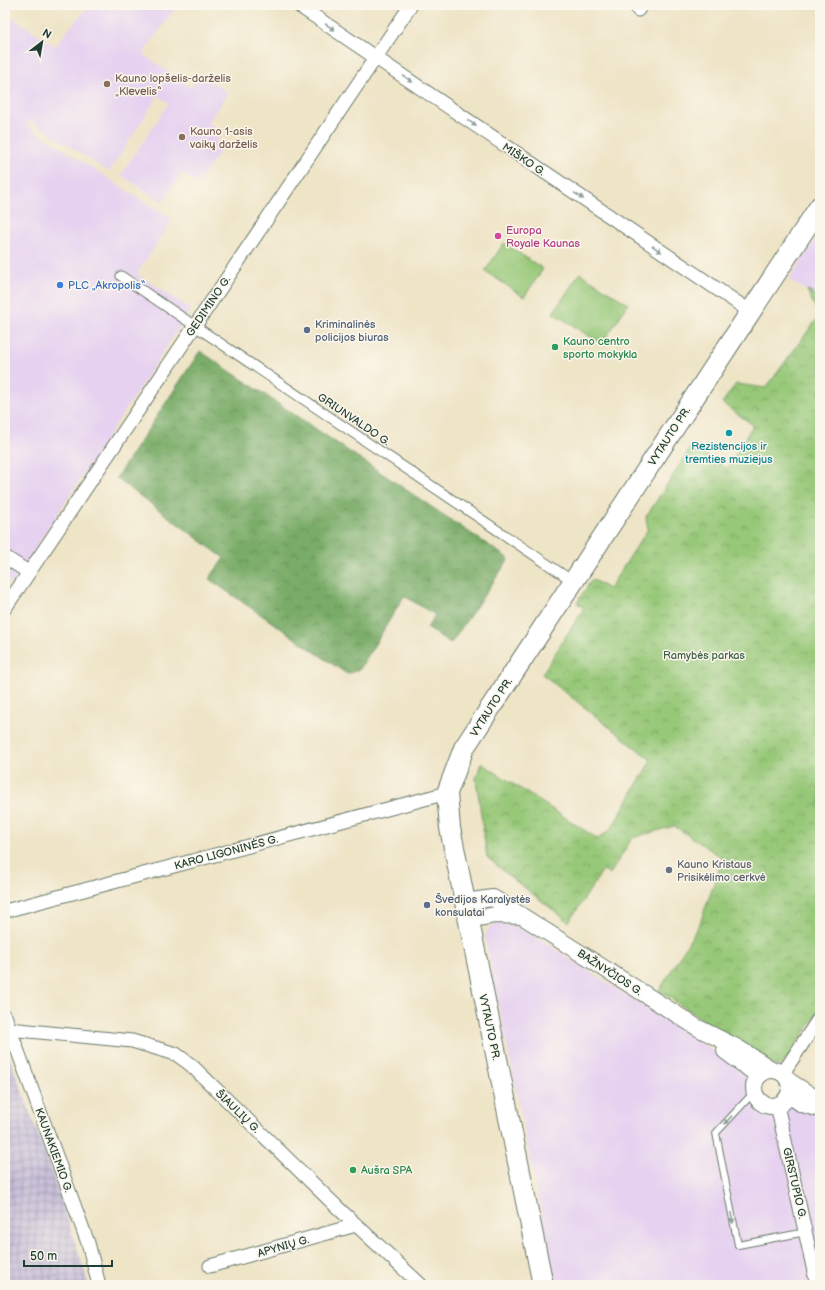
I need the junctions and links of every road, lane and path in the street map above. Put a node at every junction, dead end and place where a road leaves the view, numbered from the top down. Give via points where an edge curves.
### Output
1 (298, 5) edge
2 (411, 5) edge
3 (376, 57) junction
4 (820, 206) edge
5 (120, 276) dead end
6 (751, 312) junction
7 (195, 326) junction
8 (5, 557) edge
9 (28, 572) junction
10 (574, 582) junction
11 (5, 608) edge
12 (447, 793) junction
13 (5, 911) edge
14 (467, 911) junction
15 (820, 1017) edge
16 (7, 1023) edge
17 (775, 1085) junction
18 (818, 1101) edge
19 (356, 1225) junction
20 (806, 1232) junction
21 (210, 1266) dead end
22 (99, 1285) edge
23 (421, 1285) edge
24 (543, 1285) edge
25 (818, 1285) edge

1 -> 3 street, MIŠKO G.
2 - 3 street, GEDIMINO G.
3 -> 6 street, MIŠKO G.
3 - 7 street, GEDIMINO G.
4 - 6 main road, VYTAUTO PR.
5 - 7 street, GRIUNVALDO G.
6 - 10 main road, VYTAUTO PR.
7 - 9 street, GEDIMINO G.
7 - 10 street, GRIUNVALDO G.
8 - 9 street
9 - 11 street, GEDIMINO G.
10 - 12 main road, VYTAUTO PR. via 464,748
12 - 13 street, KARO LIGONINĖS G.
12 - 14 main road, VYTAUTO PR. via 450,828
14 - 17 street, BAŽNYČIOS G. via 493,898 698,1028 738,1048
14 - 24 main road, VYTAUTO PR.
15 - 17 street
16 - 19 street, ŠIAULIŲ G. via 132,1041 176,1054 191,1065
16 - 22 street, KAUNAKIEMIO G. via 88,1243
17 - 18 street, BAŽNYČIOS G.
17 - 20 street, GIRSTUPIO G.
17 -> 20 lane via 716,1133 738,1245
19 - 21 street, APYNIŲ G.
19 - 23 street, ŠIAULIŲ G.
20 - 25 street, GIRSTUPIO G.

